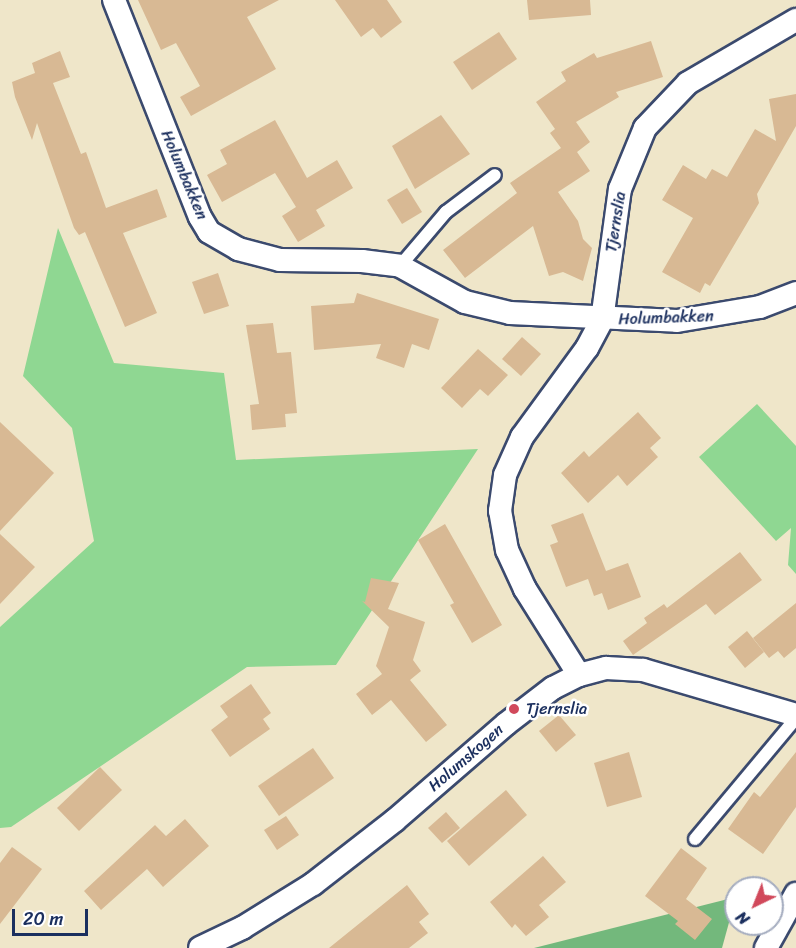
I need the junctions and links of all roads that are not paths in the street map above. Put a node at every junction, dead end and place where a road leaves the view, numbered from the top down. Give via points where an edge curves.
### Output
1 (114, 0) edge
2 (796, 20) edge
3 (495, 175) dead end
4 (400, 266) junction
5 (796, 293) edge
6 (602, 320) junction
7 (579, 675) junction
8 (796, 717) edge
9 (695, 840) dead end
10 (796, 894) edge
11 (200, 948) edge
12 (766, 948) edge

1 - 4 street, Holumbakken via 209,231 238,249 280,260 362,261
2 - 6 street, Tjernslia via 688,83 645,128 620,189
3 - 4 lane via 457,201
4 - 6 street, Holumbakken via 465,302 488,309
5 - 6 street, Holumbakken via 721,316 665,321
6 - 7 street, Tjernslia via 587,348 522,437 505,475 500,511 514,569
7 - 8 street, Holumskogen via 606,668 643,670
7 - 11 street, Holumskogen via 554,688 506,724 394,821 313,884 242,928
8 - 9 lane
10 - 12 street

